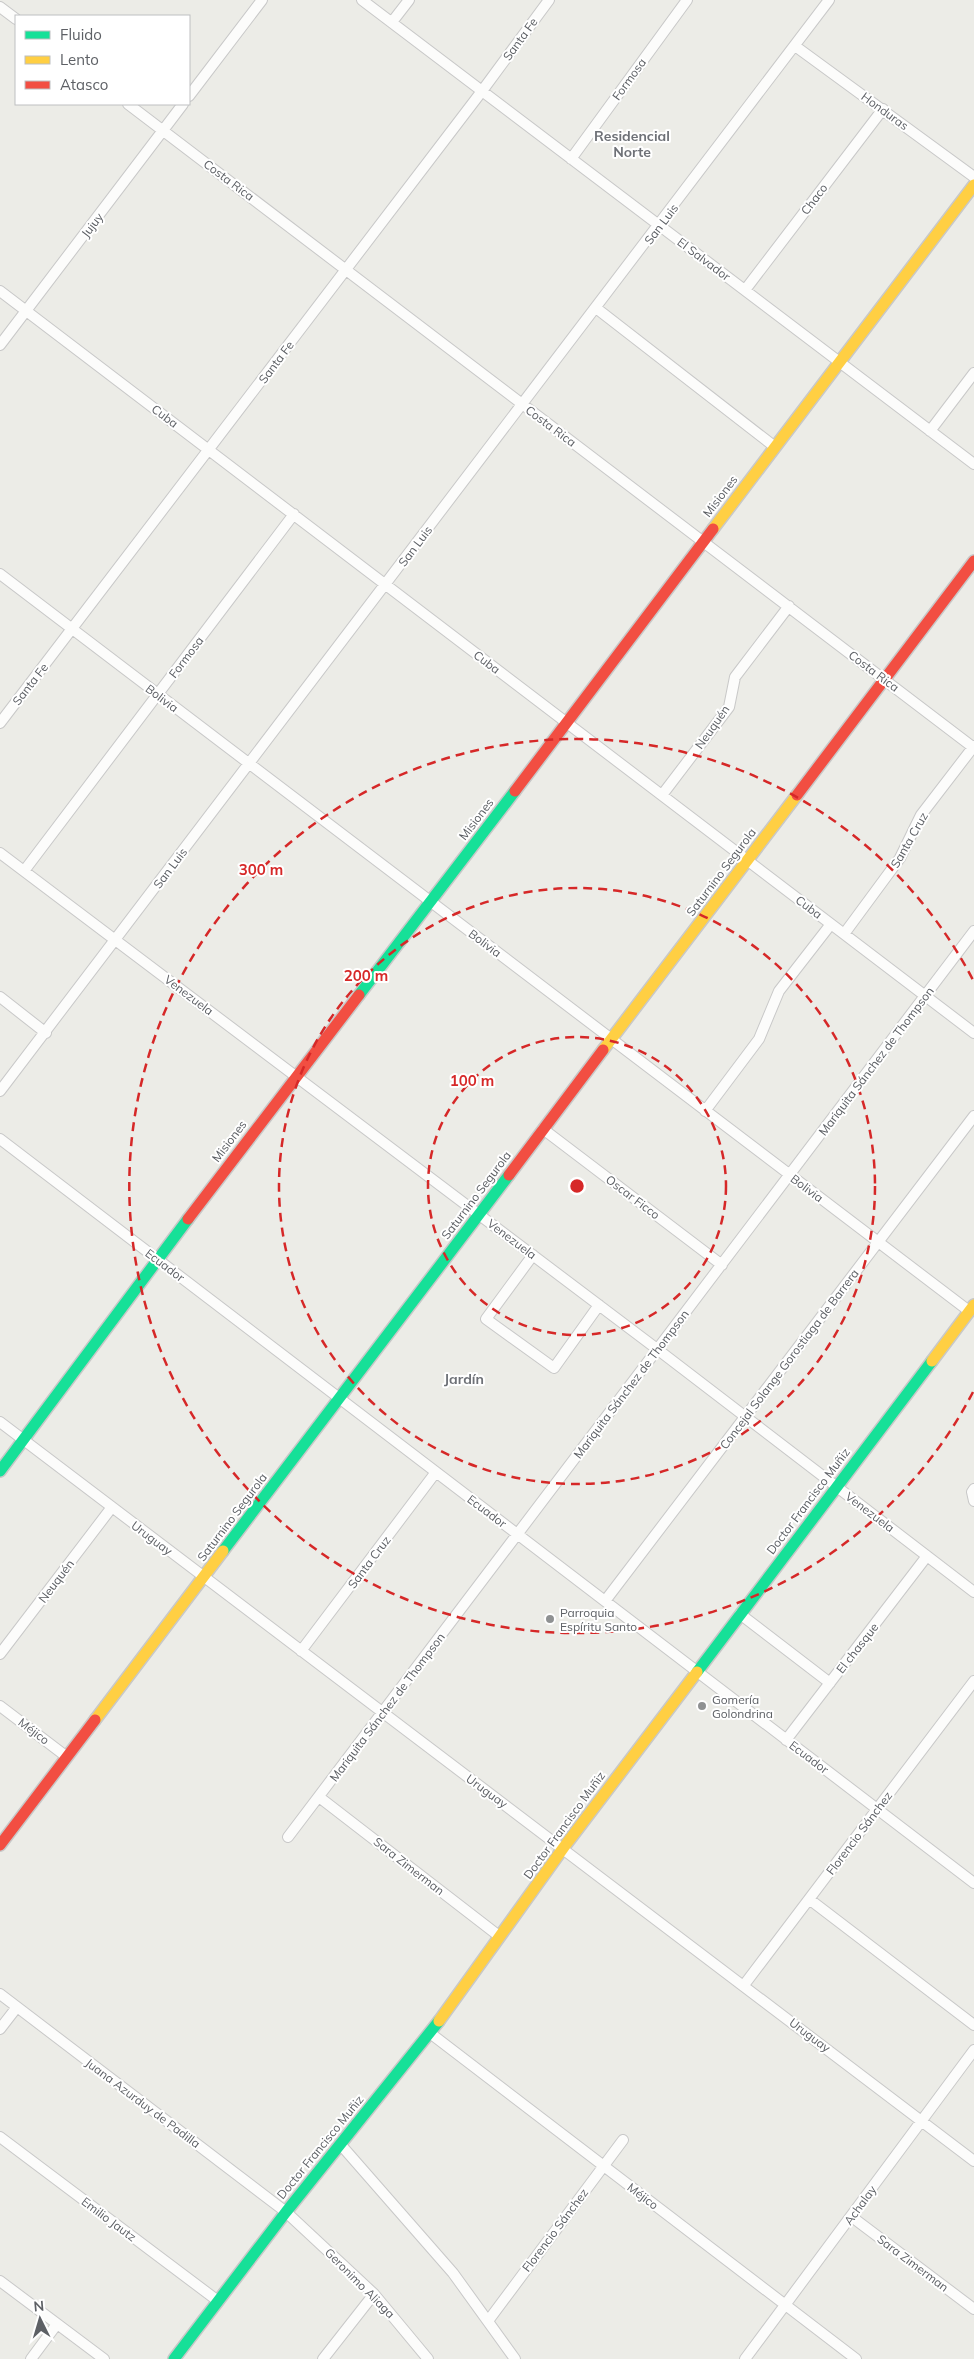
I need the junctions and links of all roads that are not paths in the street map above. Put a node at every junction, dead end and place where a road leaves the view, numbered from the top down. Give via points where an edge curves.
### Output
1 (262, 0) edge
2 (362, 0) edge
3 (408, 0) edge
4 (549, 0) edge
5 (687, 0) edge
6 (829, 0) edge
7 (0, 7) edge
8 (15, 18) edge
9 (392, 22) junction
10 (795, 46) junction
11 (482, 91) junction
12 (190, 95) edge
13 (129, 105) edge
14 (182, 105) edge
15 (882, 109) junction
16 (163, 130) junction
17 (571, 159) junction
18 (974, 177) edge
19 (974, 185) edge
20 (659, 226) junction
21 (346, 270) junction
22 (745, 290) junction
23 (0, 291) edge
24 (596, 308) junction
25 (26, 311) junction
26 (0, 345) edge
27 (839, 362) junction
28 (974, 373) edge
29 (523, 404) junction
30 (930, 431) junction
31 (775, 446) junction
32 (209, 450) junction
33 (974, 464) edge
34 (294, 514) junction
35 (703, 541) junction
36 (974, 561) edge
37 (0, 574) edge
38 (386, 585) junction
39 (789, 606) junction
40 (72, 629) junction
41 (884, 679) junction
42 (158, 694) junction
43 (566, 722) junction
44 (0, 723) edge
45 (974, 747) edge
46 (249, 764) junction
47 (662, 795) junction
48 (0, 853) edge
49 (747, 860) junction
50 (24, 871) junction
51 (431, 902) junction
52 (831, 924) junction
53 (974, 931) edge
54 (844, 934) junction
55 (115, 940) junction
56 (925, 996) junction
57 (0, 997) edge
58 (46, 1033) junction
59 (974, 1033) edge
60 (611, 1039) junction
61 (295, 1076) junction
62 (0, 1091) edge
63 (706, 1111) junction
64 (974, 1116) edge
65 (543, 1129) junction
66 (0, 1140) edge
67 (790, 1175) junction
68 (479, 1214) junction
69 (878, 1242) junction
70 (533, 1255) junction
71 (157, 1260) junction
72 (722, 1265) junction
73 (599, 1305) junction
74 (972, 1308) edge
75 (657, 1349) junction
76 (339, 1398) junction
77 (746, 1416) junction
78 (0, 1422) edge
79 (24, 1440) junction
80 (0, 1471) edge
81 (436, 1472) junction
82 (837, 1486) junction
83 (112, 1507) junction
84 (517, 1534) junction
85 (927, 1556) junction
86 (204, 1577) junction
87 (974, 1592) edge
88 (605, 1601) junction
89 (740, 1614) junction
90 (301, 1651) junction
91 (0, 1654) edge
92 (696, 1671) junction
93 (974, 1681) edge
94 (830, 1683) junction
95 (0, 1706) edge
96 (382, 1713) junction
97 (786, 1740) junction
98 (67, 1757) junction
99 (319, 1797) junction
100 (877, 1809) junction
101 (288, 1837) dead end
102 (0, 1845) edge
103 (564, 1847) junction
104 (974, 1883) edge
105 (809, 1899) junction
106 (499, 1936) junction
107 (744, 1985) junction
108 (0, 1994) edge
109 (17, 2007) junction
110 (974, 2025) edge
111 (0, 2029) edge
112 (430, 2034) junction
113 (974, 2050) edge
114 (921, 2120) junction
115 (0, 2137) edge
116 (623, 2140) dead end
117 (341, 2145) junction
118 (974, 2160) edge
119 (603, 2166) junction
120 (286, 2212) junction
121 (852, 2217) junction
122 (0, 2281) edge
123 (374, 2294) junction
124 (218, 2301) junction
125 (785, 2305) junction
126 (974, 2309) edge
127 (488, 2321) junction
128 (57, 2324) junction
129 (31, 2359) edge
130 (104, 2359) edge
131 (174, 2359) edge
132 (323, 2359) edge
133 (428, 2359) edge
134 (515, 2359) edge
135 (745, 2359) edge
136 (856, 2359) edge

1 - 12 street
2 - 9 street, El Salvador
3 - 9 street
4 - 11 street, Santa Fe
5 - 17 street, Formosa
6 - 10 street, San Luis
7 - 8 street
9 - 11 street, El Salvador
10 - 15 street, Honduras
10 - 20 street, San Luis
11 - 17 street, El Salvador
11 - 21 street, Santa Fe
13 - 16 street, Costa Rica
14 - 16 street, Jujuy
15 - 18 street, Honduras
15 - 22 street, Chaco
16 - 21 street, Costa Rica
16 - 25 street, Jujuy
17 - 20 street, El Salvador
19 - 27 street, Misiones
20 - 22 street, El Salvador
20 - 24 street, San Luis
21 - 29 street, Costa Rica
21 - 32 street, Santa Fe
22 - 27 street, El Salvador
23 - 25 street, Cuba
24 - 29 street, San Luis
24 - 31 street
25 - 26 street, Jujuy
25 - 32 street, Cuba
27 - 30 street, El Salvador
27 - 31 street, Misiones
28 - 30 street
29 - 35 street, Costa Rica
29 - 38 street, San Luis
30 - 33 street, El Salvador
31 - 35 street, Misiones
32 - 34 street, Cuba
32 - 40 street, Santa Fe
34 - 38 street, Cuba
34 - 42 street, Formosa
35 - 39 street, Costa Rica
35 - 43 street, Misiones
36 - 41 street, Saturnino Segurola
37 - 40 street, Bolivia
38 - 43 street, Cuba
38 - 46 street, San Luis
39 - 41 street, Costa Rica
39 - 47 street, Neuquén via 735,677 729,706
40 - 42 street, Bolivia
40 - 44 street, Santa Fe
41 - 45 street, Costa Rica
41 - 49 street, Saturnino Segurola
42 - 46 street, Bolivia
42 - 50 street, Formosa
43 - 47 street, Cuba
43 - 51 street, Misiones
45 - 54 street, Santa Cruz via 921,815 900,858
46 - 51 street, Bolivia
46 - 55 street, San Luis
47 - 49 street, Cuba
48 - 50 street, Venezuela
49 - 52 street, Cuba
49 - 60 street, Saturnino Segurola
50 - 55 street, Venezuela
51 - 60 street, Bolivia
51 - 61 street, Misiones
52 - 54 street, Cuba
52 - 63 street via 779,991 759,1039
53 - 56 street, Mariquita Sánchez de Thompson
54 - 56 street, Cuba
55 - 58 street, San Luis
55 - 61 street, Venezuela
56 - 59 street, Cuba
56 - 67 street, Mariquita Sánchez de Thompson
57 - 58 street
58 - 62 street, San Luis
60 - 63 street, Bolivia
60 - 65 street, Saturnino Segurola
61 - 68 street, Venezuela
61 - 71 street, Misiones
63 - 67 street, Bolivia
64 - 69 street, Concejal Solange Gorostiaga de Barrera
65 - 68 street, Saturnino Segurola
65 - 72 street, Oscar Ficco
66 - 71 street, Ecuador
67 - 69 street, Bolivia
67 - 72 street, Mariquita Sánchez de Thompson
68 - 70 street, Venezuela
68 - 76 street, Saturnino Segurola
69 - 74 street, Bolivia
69 - 77 street, Concejal Solange Gorostiaga de Barrera
70 - 73 street, Venezuela
70 - 73 street via 486,1318 554,1368
71 - 76 street, Ecuador
71 - 79 street, Misiones
72 - 75 street, Mariquita Sánchez de Thompson
73 - 75 street, Venezuela
74 - 82 street, Doctor Francisco Muñiz
75 - 77 street, Venezuela
75 - 84 street, Mariquita Sánchez de Thompson
76 - 81 street, Ecuador
76 - 86 street, Saturnino Segurola
77 - 82 street, Venezuela
77 - 88 street, Concejal Solange Gorostiaga de Barrera
78 - 79 street, Uruguay
79 - 80 street, Misiones
79 - 83 street, Uruguay
81 - 84 street, Ecuador
81 - 90 street, Santa Cruz
82 - 85 street, Venezuela
82 - 89 street, Doctor Francisco Muñiz
83 - 86 street, Uruguay
83 - 91 street, Neuquén
84 - 88 street, Ecuador
84 - 96 street, Mariquita Sánchez de Thompson
85 - 87 street, Venezuela
85 - 94 street, El chasque
86 - 90 street, Uruguay
86 - 98 street, Saturnino Segurola
88 - 92 street, Ecuador
89 - 92 street, Doctor Francisco Muñiz
89 - 94 street
90 - 96 street, Uruguay
92 - 97 street, Ecuador
92 - 103 street, Doctor Francisco Muñiz
93 - 100 street, Florencio Sánchez
94 - 97 street, El chasque
95 - 98 street, Méjico
96 - 99 street, Mariquita Sánchez de Thompson
96 - 103 street, Uruguay
97 - 100 street, Ecuador
98 - 102 street, Saturnino Segurola
99 - 101 street, Mariquita Sánchez de Thompson
99 - 106 street, Sara Zimerman
100 - 104 street, Ecuador
100 - 105 street, Florencio Sánchez
103 - 106 street, Doctor Francisco Muñiz
103 - 107 street, Uruguay
105 - 107 street, Florencio Sánchez
105 - 110 street
106 - 112 street, Doctor Francisco Muñiz
107 - 114 street, Uruguay
108 - 109 street, Juana Azurduy de Padilla
109 - 111 street
109 - 120 street, Juana Azurduy de Padilla
112 - 117 street, Doctor Francisco Muñiz
112 - 119 street, Méjico
113 - 114 street, Achalay
114 - 118 street, Uruguay
114 - 121 street, Achalay
115 - 124 street, Emilio Jautz
116 - 119 street, Florencio Sánchez
117 - 120 street, Doctor Francisco Muñiz
117 - 127 street via 453,2273
119 - 125 street, Méjico
119 - 127 street, Florencio Sánchez
120 - 123 street, Geronimo Aliaga
120 - 124 street, Doctor Francisco Muñiz
121 - 125 street, Achalay
121 - 126 street, Sara Zimerman
122 - 128 street
123 - 132 street
123 - 133 street, Geronimo Aliaga
124 - 131 street, Doctor Francisco Muñiz
125 - 135 street, Achalay
125 - 136 street, Méjico
127 - 134 street
128 - 129 street
128 - 130 street

